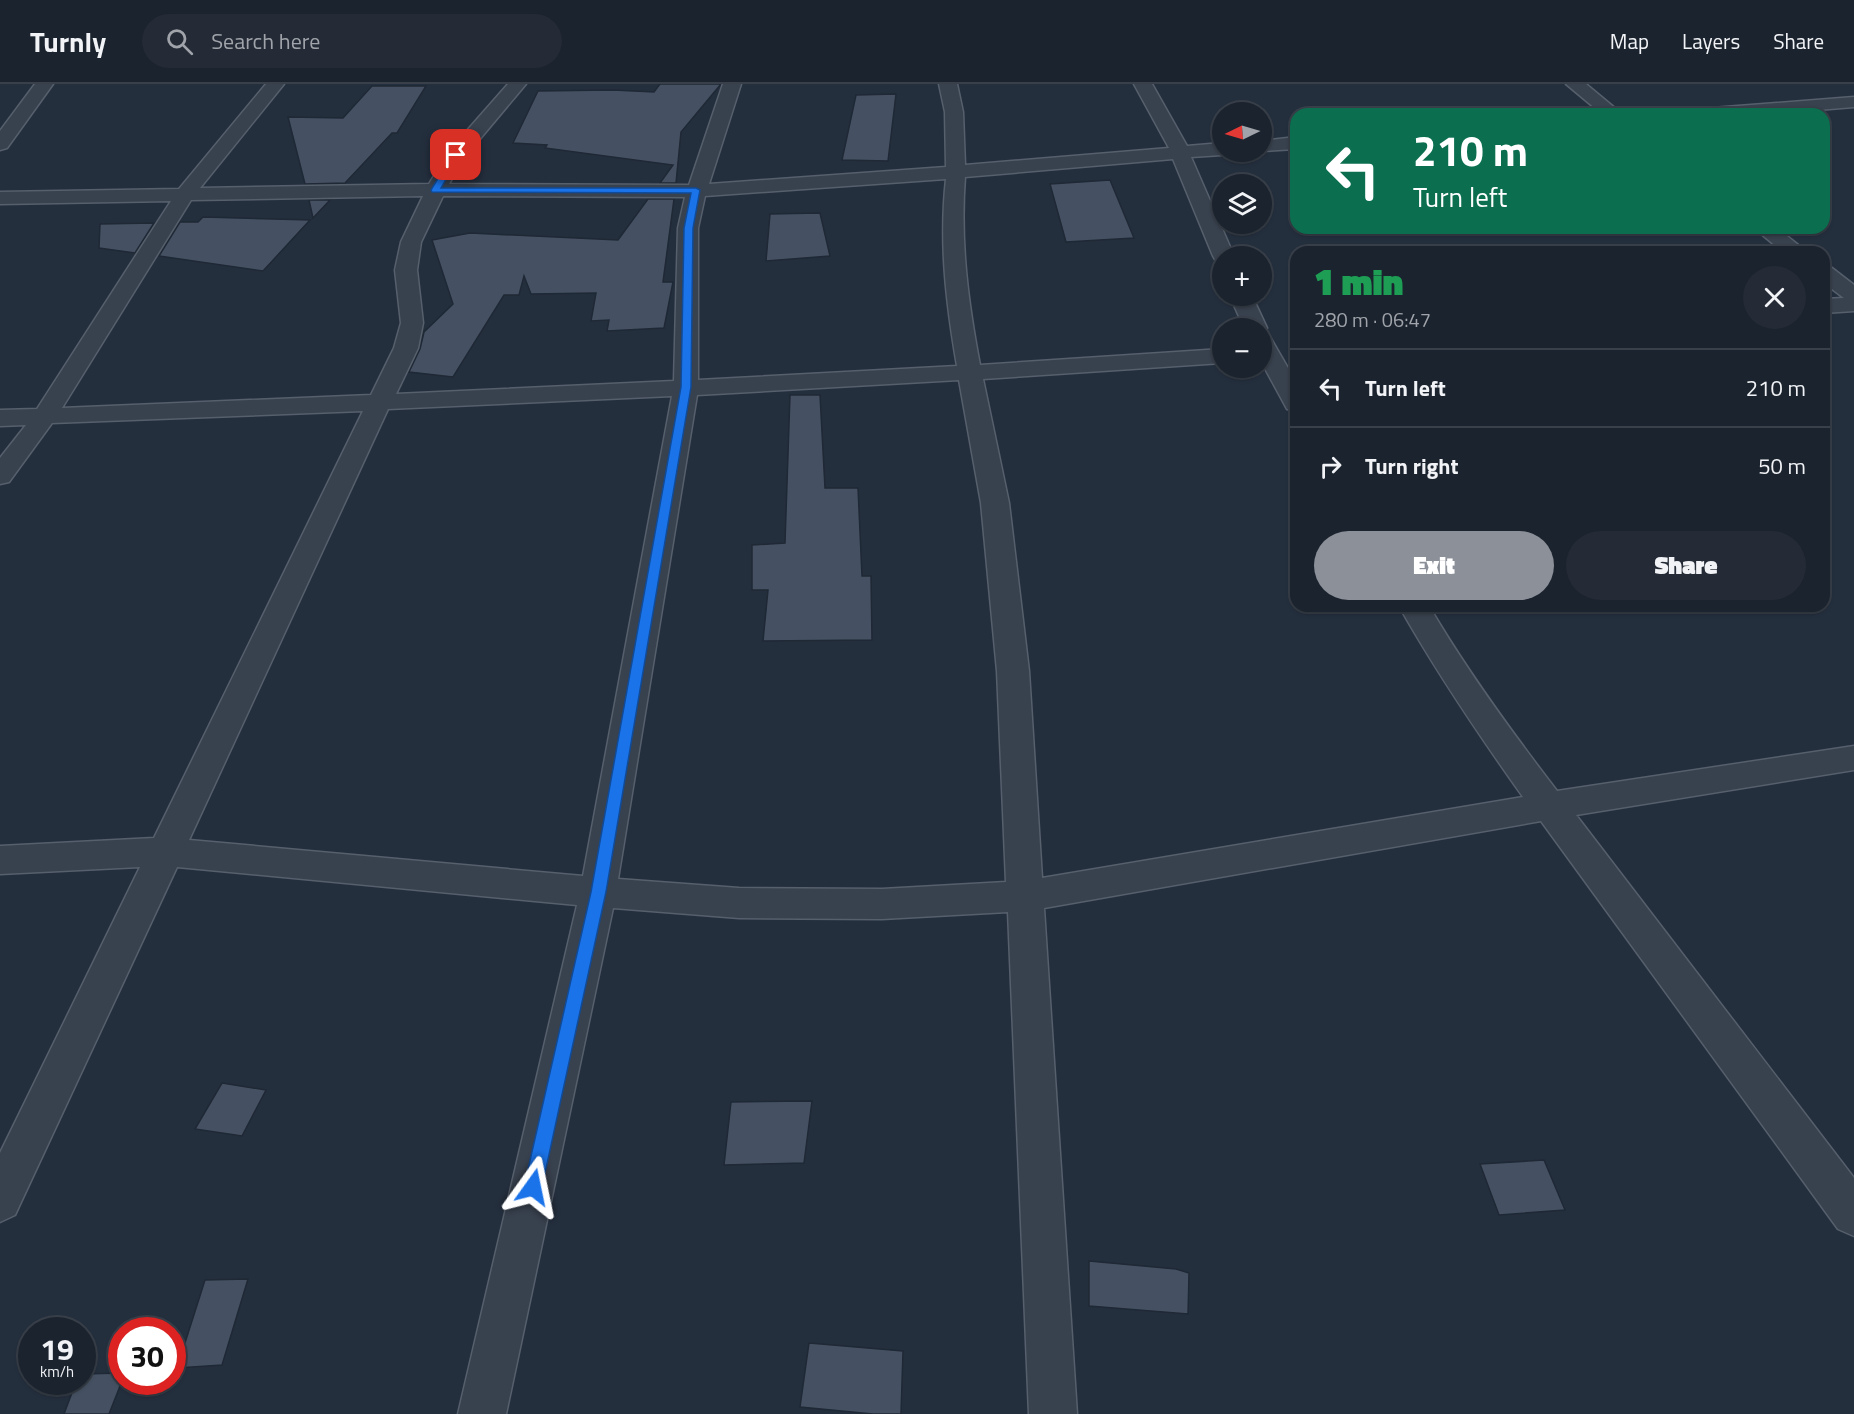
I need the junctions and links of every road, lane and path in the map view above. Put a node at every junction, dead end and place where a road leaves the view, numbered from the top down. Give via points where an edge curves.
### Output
1 (44, 84) edge
2 (275, 84) edge
3 (517, 84) edge
4 (732, 84) edge
5 (948, 84) edge
6 (1143, 84) edge
7 (1575, 84) edge
8 (1854, 102) edge
9 (1605, 108) edge
10 (1776, 108) edge
11 (0, 144) edge
12 (1290, 144) edge
13 (1272, 145) edge
14 (1212, 150) edge
15 (1179, 152) junction
16 (956, 172) junction
17 (435, 190) junction
18 (696, 190) junction
19 (185, 195) junction
20 (0, 198) edge
21 (1772, 234) edge
22 (1220, 246) edge
23 (1788, 246) edge
24 (1830, 277) edge
25 (1854, 295) edge
26 (1854, 304) edge
27 (1830, 306) edge
28 (1272, 349) edge
29 (1290, 350) edge
30 (1212, 357) edge
31 (1272, 364) edge
32 (972, 374) junction
33 (686, 387) junction
34 (1290, 394) edge
35 (379, 403) junction
36 (45, 416) junction
37 (0, 418) edge
38 (0, 476) edge
39 (1417, 612) edge
40 (1854, 758) edge
41 (1548, 806) junction
42 (166, 852) junction
43 (0, 860) edge
44 (598, 892) junction
45 (1025, 896) junction
46 (0, 1200) edge
47 (1854, 1214) edge
48 (482, 1414) edge
49 (1053, 1414) edge

1 - 11 street
2 - 19 street
3 - 17 street via 456,155
4 - 18 street
5 - 16 street via 954,112
6 - 15 street
7 - 9 street
8 - 10 street
12 - 13 street
14 - 15 street
15 - 16 street
15 - 22 street
16 - 18 street
16 - 32 street via 953,262
17 - 18 street
17 - 19 street
17 - 35 street via 406,258 412,323 406,348
18 - 33 street via 688,228
19 - 20 street
19 - 36 street
21 - 23 street
24 - 25 street
26 - 27 street
28 - 29 street
30 - 32 street
31 - 34 street
32 - 33 street
32 - 45 street via 995,503 1013,671
33 - 35 street
33 - 44 street
35 - 36 street
35 - 42 street
36 - 37 street
36 - 38 street
39 - 41 street via 1488,724
40 - 41 street
41 - 45 street
41 - 47 street
42 - 43 street
42 - 44 street
42 - 46 street
44 - 45 street via 739,903 882,904
44 - 48 street
45 - 49 street

